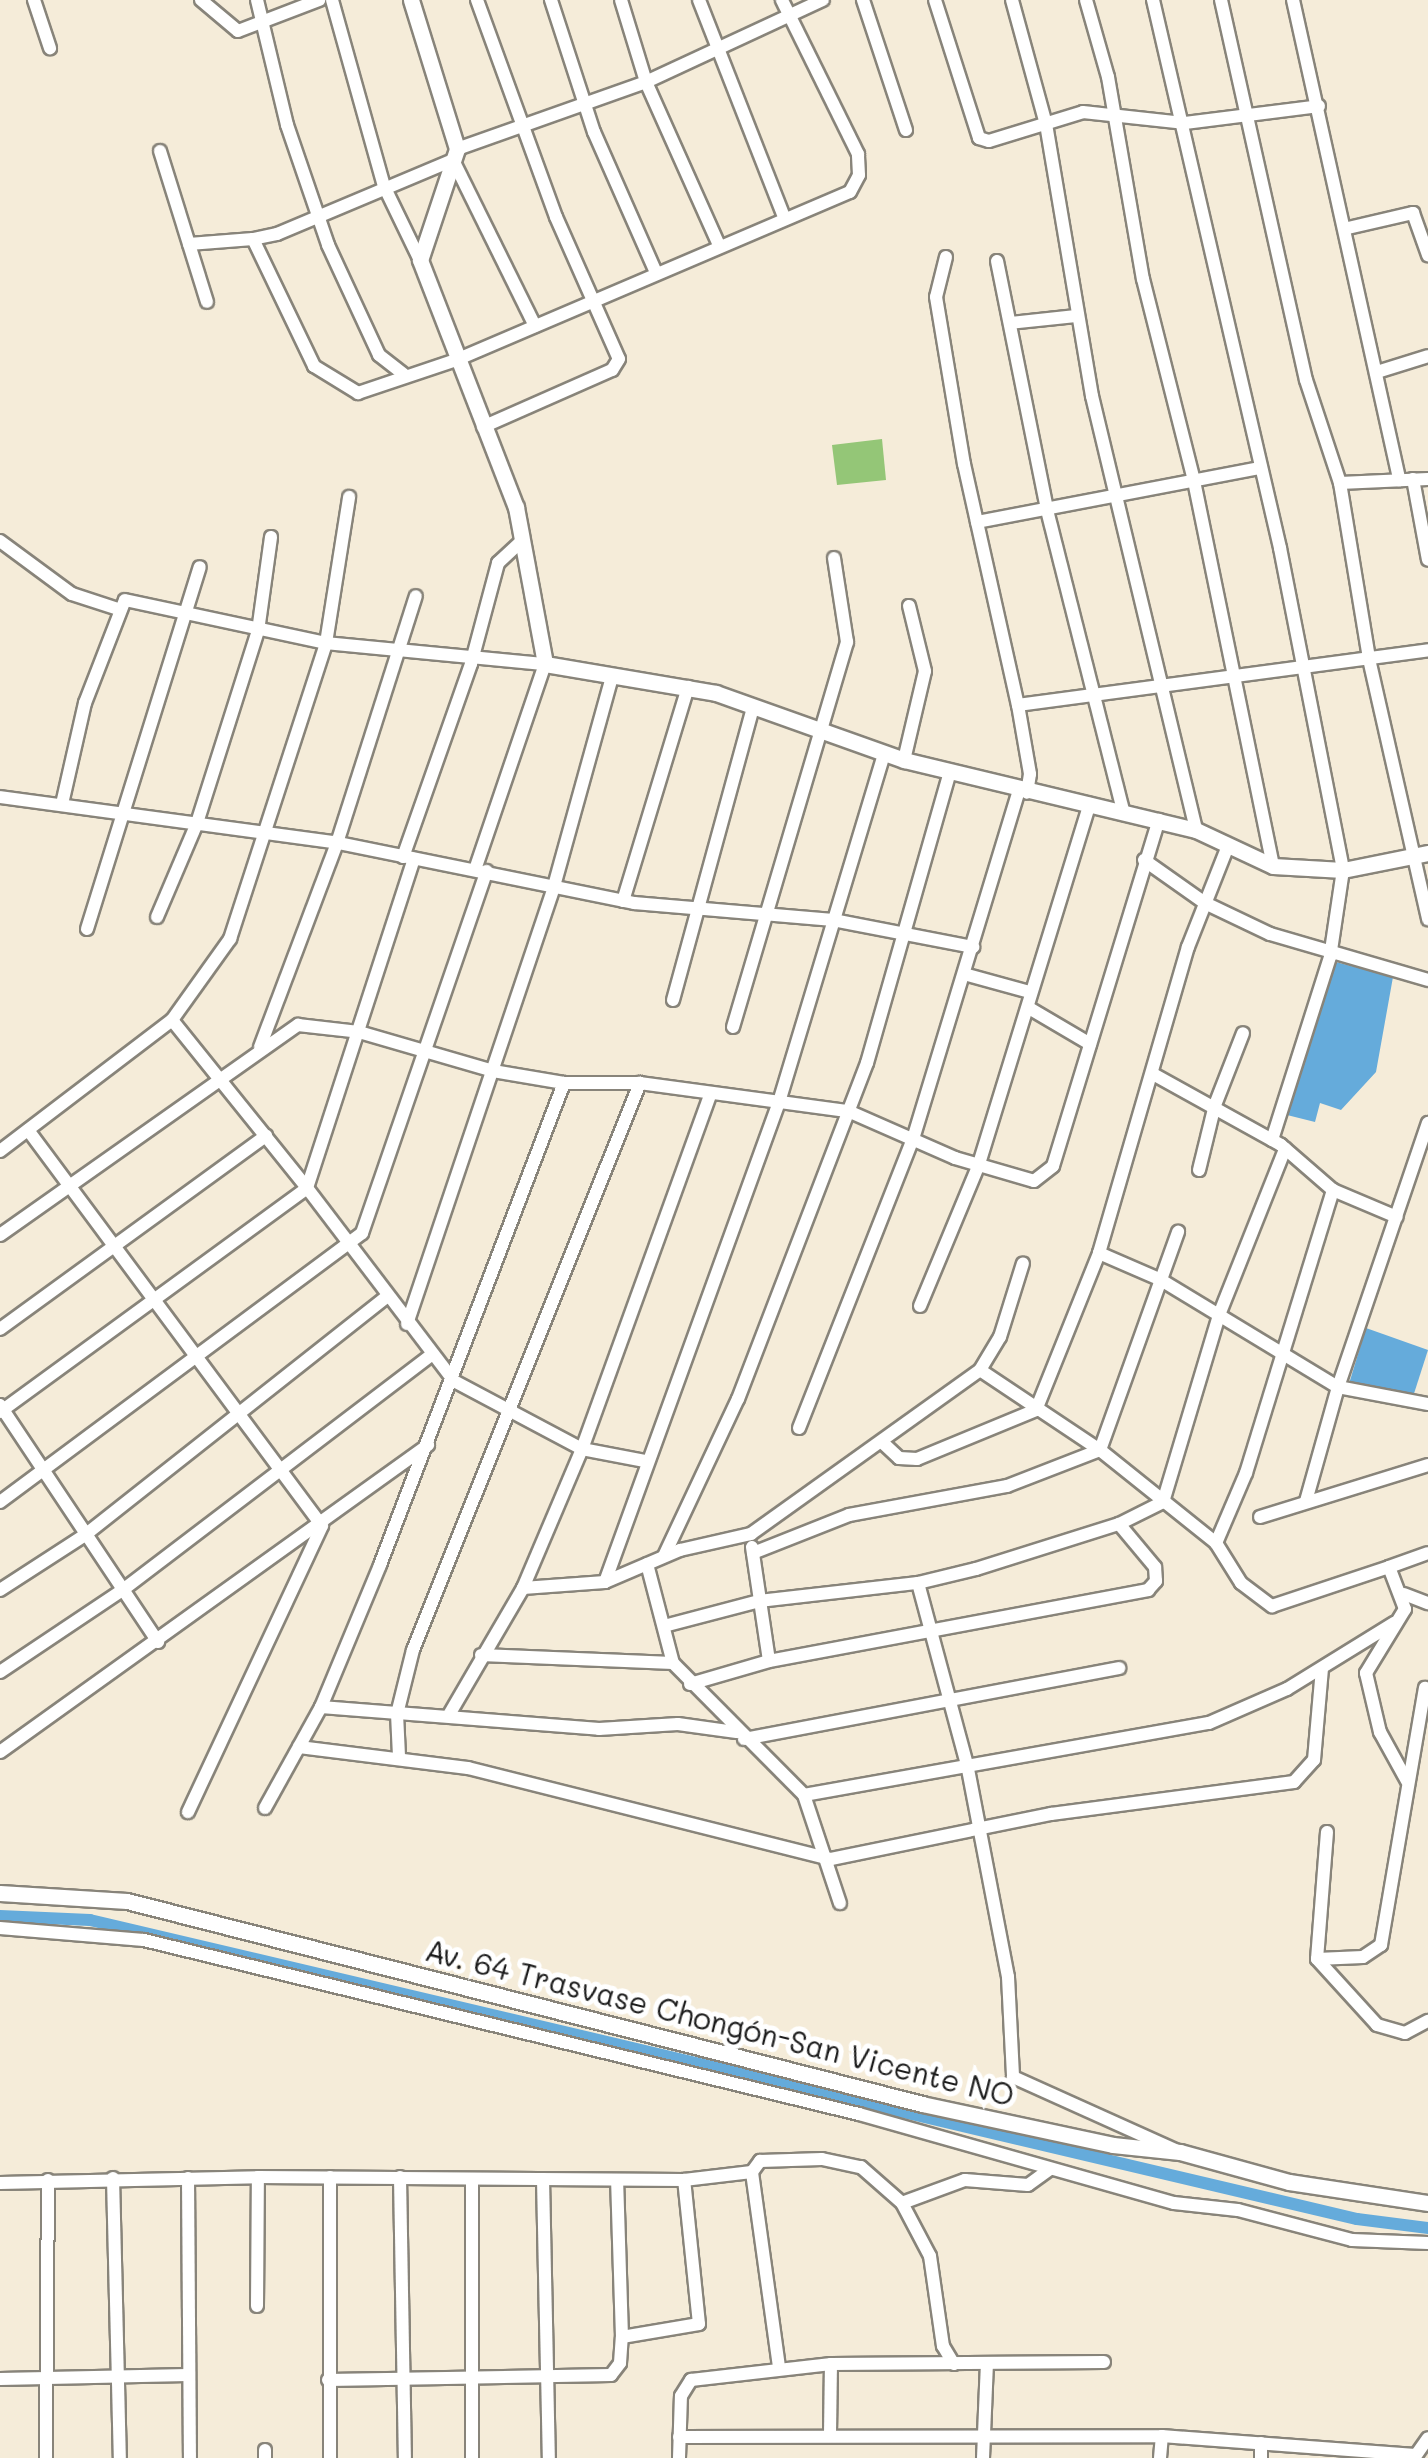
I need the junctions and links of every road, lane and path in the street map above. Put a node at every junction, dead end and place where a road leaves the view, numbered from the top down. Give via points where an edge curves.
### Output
1 (34, 0) edge
2 (201, 0) edge
3 (257, 0) edge
4 (319, 0) edge
5 (332, 0) edge
6 (410, 0) edge
7 (477, 0) edge
8 (551, 0) edge
9 (621, 0) edge
10 (699, 0) edge
11 (782, 0) edge
12 (824, 0) edge
13 (862, 0) edge
14 (935, 0) edge
15 (1012, 0) edge
16 (1086, 0) edge
17 (1153, 0) edge
18 (1221, 0) edge
19 (1293, 0) edge
20 (789, 15) junction
21 (263, 23) junction
22 (50, 48) dead end
23 (715, 49) junction
24 (646, 82) junction
25 (584, 100) junction
26 (1319, 106) junction
27 (1114, 113) junction
28 (1250, 118) junction
29 (520, 124) junction
30 (1046, 124) junction
31 (1185, 124) junction
32 (906, 130) dead end
33 (160, 151) dead end
34 (455, 155) junction
35 (384, 186) junction
36 (320, 216) junction
37 (785, 219) junction
38 (1348, 228) junction
39 (252, 238) junction
40 (190, 244) junction
41 (719, 244) junction
42 (1428, 255) edge
43 (946, 258) dead end
44 (420, 260) junction
45 (997, 262) dead end
46 (656, 270) junction
47 (591, 298) junction
48 (208, 302) dead end
49 (1075, 316) junction
50 (1010, 323) junction
51 (535, 326) junction
52 (1428, 356) edge
53 (456, 360) junction
54 (1377, 372) junction
55 (402, 374) junction
56 (482, 427) junction
57 (1261, 468) junction
58 (1428, 478) edge
59 (1406, 479) junction
60 (1194, 481) junction
61 (1340, 483) junction
62 (349, 498) dead end
63 (1117, 500) junction
64 (1047, 510) junction
65 (977, 522) junction
66 (272, 536) dead end
67 (523, 540) junction
68 (0, 541) edge
69 (834, 558) dead end
70 (1428, 560) edge
71 (200, 567) dead end
72 (416, 596) dead end
73 (909, 606) dead end
74 (118, 609) junction
75 (184, 616) junction
76 (258, 631) junction
77 (326, 642) junction
78 (1428, 650) edge
79 (402, 651) junction
80 (1368, 659) junction
81 (472, 660) junction
82 (544, 664) junction
83 (1304, 670) junction
84 (1234, 675) junction
85 (612, 677) junction
86 (1162, 682) junction
87 (688, 687) junction
88 (1097, 692) junction
89 (1018, 706) junction
90 (754, 708) junction
91 (822, 732) junction
92 (884, 754) junction
93 (904, 760) junction
94 (950, 772) junction
95 (1023, 792) junction
96 (0, 797) edge
97 (62, 804) junction
98 (1090, 804) junction
99 (1122, 811) junction
100 (125, 815) junction
101 (1159, 820) junction
102 (197, 823) junction
103 (1196, 830) junction
104 (266, 832) junction
105 (337, 843) junction
106 (1228, 846) junction
107 (1422, 854) edge
108 (408, 858) junction
109 (1144, 860) junction
110 (1273, 866) junction
111 (481, 869) junction
112 (1342, 870) junction
113 (554, 886) junction
114 (623, 901) junction
115 (1205, 903) junction
116 (698, 906) junction
117 (768, 912) junction
118 (158, 917) dead end
119 (1428, 919) edge
120 (833, 920) junction
121 (87, 930) dead end
122 (906, 930) junction
123 (972, 947) junction
124 (1330, 956) junction
125 (964, 974) junction
126 (1428, 980) edge
127 (1030, 992) junction
128 (673, 1000) dead end
129 (1029, 1008) junction
130 (172, 1020) junction
131 (733, 1027) dead end
132 (359, 1032) junction
133 (1243, 1033) dead end
134 (1090, 1044) junction
135 (259, 1050) junction
136 (426, 1050) junction
137 (493, 1072) junction
138 (1153, 1074) junction
139 (222, 1080) junction
140 (564, 1083) junction
141 (640, 1083) junction
142 (710, 1094) junction
143 (779, 1102) junction
144 (1215, 1105) junction
145 (848, 1111) junction
146 (1428, 1123) edge
147 (28, 1130) junction
148 (266, 1136) junction
149 (913, 1139) junction
150 (1272, 1140) junction
151 (1285, 1149) junction
152 (0, 1150) edge
153 (978, 1167) junction
154 (1199, 1170) dead end
155 (307, 1188) junction
156 (71, 1189) junction
157 (1334, 1190) junction
158 (1396, 1218) junction
159 (1178, 1232) dead end
160 (0, 1235) edge
161 (353, 1246) junction
162 (116, 1247) junction
163 (1099, 1254) junction
164 (1023, 1263) dead end
165 (1161, 1280) junction
166 (385, 1298) junction
167 (158, 1300) junction
168 (920, 1306) dead end
169 (1219, 1316) junction
170 (407, 1324) junction
171 (0, 1329) edge
172 (202, 1356) junction
173 (430, 1356) junction
174 (1280, 1356) junction
175 (980, 1370) junction
176 (454, 1381) junction
177 (1338, 1387) junction
178 (1428, 1404) edge
179 (1, 1409) edge
180 (1036, 1410) junction
181 (239, 1414) junction
182 (512, 1416) junction
183 (799, 1428) dead end
184 (883, 1443) junction
185 (428, 1445) junction
186 (582, 1449) junction
187 (1100, 1450) junction
188 (645, 1460) junction
189 (1428, 1464) edge
190 (280, 1470) junction
191 (44, 1471) junction
192 (1306, 1501) junction
193 (0, 1502) edge
194 (1163, 1502) junction
195 (1260, 1517) dead end
196 (1118, 1524) junction
197 (322, 1526) junction
198 (750, 1534) junction
199 (85, 1535) junction
200 (1216, 1544) junction
201 (753, 1553) junction
202 (1428, 1553) edge
203 (664, 1556) junction
204 (646, 1564) junction
205 (1389, 1567) junction
206 (605, 1582) junction
207 (918, 1583) junction
208 (524, 1588) junction
209 (124, 1589) junction
210 (0, 1590) edge
211 (1404, 1594) junction
212 (759, 1600) junction
213 (1428, 1603) edge
214 (1403, 1618) junction
215 (664, 1626) junction
216 (928, 1635) junction
217 (158, 1642) junction
218 (481, 1654) junction
219 (769, 1662) junction
220 (672, 1663) junction
221 (1119, 1668) dead end
222 (1322, 1668) junction
223 (0, 1672) edge
224 (690, 1684) junction
225 (1425, 1688) dead end
226 (945, 1698) junction
227 (321, 1707) junction
228 (450, 1712) junction
229 (397, 1714) junction
230 (740, 1735) junction
231 (299, 1746) junction
232 (0, 1752) edge
233 (399, 1756) junction
234 (968, 1764) junction
235 (1407, 1781) junction
236 (804, 1794) junction
237 (265, 1808) dead end
238 (188, 1812) dead end
239 (1326, 1832) dead end
240 (978, 1834) junction
241 (831, 1859) junction
242 (0, 1893) edge
243 (840, 1903) dead end
244 (0, 1928) edge
245 (1317, 1959) junction
246 (1428, 2021) edge
247 (1180, 2152) junction
248 (1050, 2170) junction
249 (752, 2172) junction
250 (258, 2177) junction
251 (330, 2177) junction
252 (400, 2177) junction
253 (114, 2178) junction
254 (188, 2178) junction
255 (544, 2178) junction
256 (472, 2179) junction
257 (48, 2180) junction
258 (617, 2180) junction
259 (684, 2180) junction
260 (0, 2183) edge
261 (902, 2203) junction
262 (1428, 2203) edge
263 (1428, 2242) edge
264 (257, 2306) dead end
265 (622, 2337) junction
266 (1104, 2362) dead end
267 (832, 2364) junction
268 (954, 2364) junction
269 (987, 2364) junction
270 (780, 2367) junction
271 (188, 2375) junction
272 (45, 2377) junction
273 (0, 2378) edge
274 (118, 2378) junction
275 (328, 2380) junction
276 (543, 2380) junction
277 (405, 2381) junction
278 (472, 2381) junction
279 (983, 2432) junction
280 (830, 2434) junction
281 (1162, 2436) junction
282 (680, 2438) junction
283 (1428, 2438) edge
284 (1261, 2442) junction
285 (1414, 2456) edge
286 (46, 2458) edge
287 (120, 2458) edge
288 (190, 2458) edge
289 (330, 2458) edge
290 (404, 2458) edge
291 (472, 2458) edge
292 (548, 2458) edge
293 (679, 2458) edge
294 (982, 2458) edge
295 (1160, 2458) edge
296 (1261, 2458) edge

1 - 22 street
2 - 21 street via 238,31
3 - 21 street
4 - 21 street
5 - 35 street
6 - 34 street
7 - 29 street
8 - 25 street
9 - 24 street
10 - 23 street
11 - 20 street
12 - 20 street
13 - 32 street
14 - 30 street via 979,138
15 - 30 street
16 - 27 street
17 - 31 street
18 - 28 street
19 - 26 street
20 - 23 street
20 - 37 street via 848,132 860,174 850,192
21 - 36 street via 287,124
23 - 24 street
23 - 37 street
24 - 25 street
24 - 41 street
25 - 29 street
25 - 46 street
26 - 28 street
26 - 38 street
27 - 30 street via 1082,112
27 - 31 street
27 - 60 street via 1143,278
28 - 31 street
28 - 61 street via 1306,380
29 - 34 street
29 - 47 street
30 - 49 street
31 - 57 street
33 - 40 street
34 - 35 street
34 - 44 street
34 - 51 street
35 - 36 street
35 - 44 street
36 - 39 street
36 - 55 street via 378,355
37 - 41 street
38 - 42 street via 1413,214
38 - 54 street
39 - 40 street
39 - 55 street via 314,366 358,393
40 - 48 street
41 - 46 street
43 - 65 street via 936,297
44 - 53 street
45 - 50 street
46 - 47 street
47 - 51 street
47 - 56 street via 618,365
49 - 50 street
49 - 63 street
50 - 64 street
51 - 53 street
52 - 54 street
53 - 55 street
53 - 56 street
54 - 59 street
56 - 67 street
57 - 60 street
57 - 83 street
58 - 59 street
59 - 61 street
59 - 70 street
60 - 63 street
60 - 84 street
61 - 80 street
62 - 77 street
63 - 64 street
63 - 86 street
64 - 65 street
64 - 88 street
65 - 89 street
66 - 76 street
67 - 81 street via 498,563
67 - 82 street
68 - 74 street via 72,594
69 - 91 street via 847,642
71 - 75 street
72 - 79 street
73 - 93 street via 925,671
74 - 75 street via 133,600
74 - 97 street via 85,702
75 - 76 street
75 - 100 street
76 - 77 street
76 - 102 street
77 - 79 street
77 - 104 street
78 - 80 street
79 - 81 street
79 - 105 street
80 - 83 street
80 - 107 street
81 - 82 street
81 - 108 street
82 - 85 street
82 - 111 street
83 - 84 street
83 - 112 street
84 - 86 street
84 - 110 street
85 - 87 street
85 - 113 street
86 - 88 street
86 - 103 street
87 - 90 street
87 - 114 street
88 - 89 street
88 - 99 street
89 - 95 street via 1030,774
90 - 91 street
90 - 116 street
91 - 92 street
91 - 117 street
92 - 93 street
92 - 120 street
93 - 94 street
94 - 95 street
94 - 122 street
95 - 98 street
95 - 123 street
96 - 97 street
97 - 100 street
98 - 99 street
98 - 127 street
99 - 101 street
100 - 102 street
100 - 121 street
101 - 103 street
101 - 109 street
102 - 104 street
102 - 118 street
103 - 106 street
104 - 105 street
104 - 130 street via 230,939
105 - 108 street
105 - 135 street
106 - 110 street
106 - 115 street
107 - 112 street
107 - 119 street
108 - 111 street
108 - 132 street
109 - 115 street
109 - 134 street
110 - 112 street
111 - 113 street
111 - 136 street
112 - 124 street
113 - 114 street
113 - 137 street
114 - 116 street
115 - 124 street
115 - 138 street
116 - 117 street
116 - 128 street
117 - 120 street
117 - 131 street
120 - 122 street
120 - 143 street
122 - 123 street
122 - 145 street
123 - 125 street
124 - 126 street
124 - 150 street
125 - 127 street
125 - 149 street
127 - 129 street
129 - 134 street
129 - 153 street
130 - 139 street
130 - 147 street
132 - 135 street via 298,1024
132 - 136 street
132 - 155 street
133 - 144 street
134 - 153 street via 1044,1176 1034,1181
135 - 139 street
136 - 137 street
136 - 161 street via 370,1219
137 - 140 street
137 - 170 street
138 - 144 street
138 - 163 street
139 - 148 street
139 - 156 street
140 - 141 street
140 - 176 street
141 - 142 street
141 - 182 street
142 - 143 street
142 - 186 street
143 - 145 street
143 - 188 street
144 - 150 street
144 - 154 street
145 - 149 street
145 - 203 street via 738,1399
146 - 158 street
147 - 152 street
147 - 156 street
148 - 155 street
148 - 162 street
149 - 153 street
149 - 183 street
150 - 151 street
151 - 157 street
151 - 169 street
153 - 168 street
155 - 161 street
155 - 167 street
156 - 160 street
156 - 162 street
157 - 158 street
157 - 174 street
158 - 177 street
159 - 165 street
161 - 166 street
161 - 172 street
162 - 167 street
162 - 171 street
163 - 165 street
163 - 180 street
164 - 175 street via 1000,1337
165 - 169 street
165 - 187 street
166 - 170 street
166 - 181 street
167 - 172 street
167 - 179 street
169 - 174 street
169 - 194 street
170 - 173 street
172 - 181 street
172 - 191 street
173 - 176 street
173 - 190 street
174 - 177 street
174 - 200 street via 1246,1473
175 - 180 street
175 - 184 street
176 - 182 street
176 - 185 street
177 - 178 street
177 - 192 street
179 - 191 street
180 - 184 street via 918,1459 899,1458
180 - 187 street
181 - 190 street
181 - 199 street
182 - 186 street
182 - 229 street via 423,1624
184 - 198 street
185 - 197 street
185 - 227 street
186 - 188 street
186 - 208 street
187 - 194 street
187 - 201 street via 1007,1486 849,1516
188 - 206 street
189 - 192 street
190 - 197 street
190 - 209 street
191 - 193 street
191 - 199 street
192 - 195 street
194 - 196 street
194 - 200 street
196 - 207 street
196 - 216 street via 1155,1566 1156,1581 1148,1590
197 - 217 street
197 - 238 street
198 - 201 street
198 - 203 street
199 - 209 street
199 - 210 street
200 - 205 street via 1240,1582 1272,1606
201 - 212 street
202 - 205 street
203 - 204 street
204 - 206 street
204 - 215 street
205 - 211 street
206 - 208 street
207 - 212 street
207 - 216 street
208 - 218 street
209 - 217 street
209 - 223 street
211 - 213 street
211 - 214 street
212 - 215 street
212 - 219 street
214 - 222 street
214 - 235 street via 1366,1673 1380,1732
215 - 220 street
216 - 219 street
216 - 226 street
217 - 232 street
218 - 220 street
218 - 228 street
219 - 224 street
220 - 224 street
221 - 226 street
222 - 234 street via 1208,1722
222 - 240 street via 1314,1760 1294,1782 1067,1811
224 - 230 street
225 - 235 street
226 - 230 street
226 - 234 street
227 - 229 street
227 - 231 street
228 - 229 street
228 - 230 street via 598,1729 678,1724
229 - 233 street
230 - 236 street
231 - 233 street
231 - 237 street
233 - 241 street
234 - 236 street
234 - 240 street
235 - 245 street via 1381,1945 1363,1957
236 - 241 street
239 - 245 street
240 - 241 street
240 - 247 street via 1008,1977 1012,2077
241 - 243 street
242 - 247 street, Av. 64 Trasvase Chongón-San Vicente NO via 128,1901 922,2104 1113,2145
244 - 248 street via 144,1940 859,2114
245 - 246 street via 1377,2025 1405,2033
247 - 262 street, Av. 64 Trasvase Chongón-San Vicente NO via 1289,2182
248 - 261 street via 1028,2185 965,2180
248 - 263 street via 1352,2240
249 - 259 street
249 - 261 street via 764,2158 842,2162 873,2173
249 - 270 street
250 - 251 street
250 - 254 street
250 - 264 street
251 - 252 street
251 - 275 street
252 - 256 street
252 - 277 street
253 - 254 street
253 - 257 street
253 - 274 street
254 - 271 street
255 - 256 street
255 - 258 street
255 - 276 street
256 - 278 street
257 - 260 street
257 - 272 street
258 - 259 street
258 - 265 street
259 - 265 street via 700,2324
261 - 268 street via 930,2256 943,2346
265 - 276 street via 611,2376
266 - 269 street
267 - 268 street
267 - 270 street
267 - 280 street
268 - 269 street
269 - 279 street
270 - 282 street via 691,2380 681,2396
271 - 274 street
271 - 288 street
272 - 273 street
272 - 274 street
272 - 286 street
274 - 287 street
275 - 277 street
275 - 289 street
276 - 278 street
276 - 292 street
277 - 278 street
277 - 290 street
278 - 291 street
279 - 280 street
279 - 281 street
279 - 294 street
280 - 282 street
281 - 284 street
281 - 295 street
282 - 293 street
283 - 285 street
284 - 285 street
284 - 296 street

